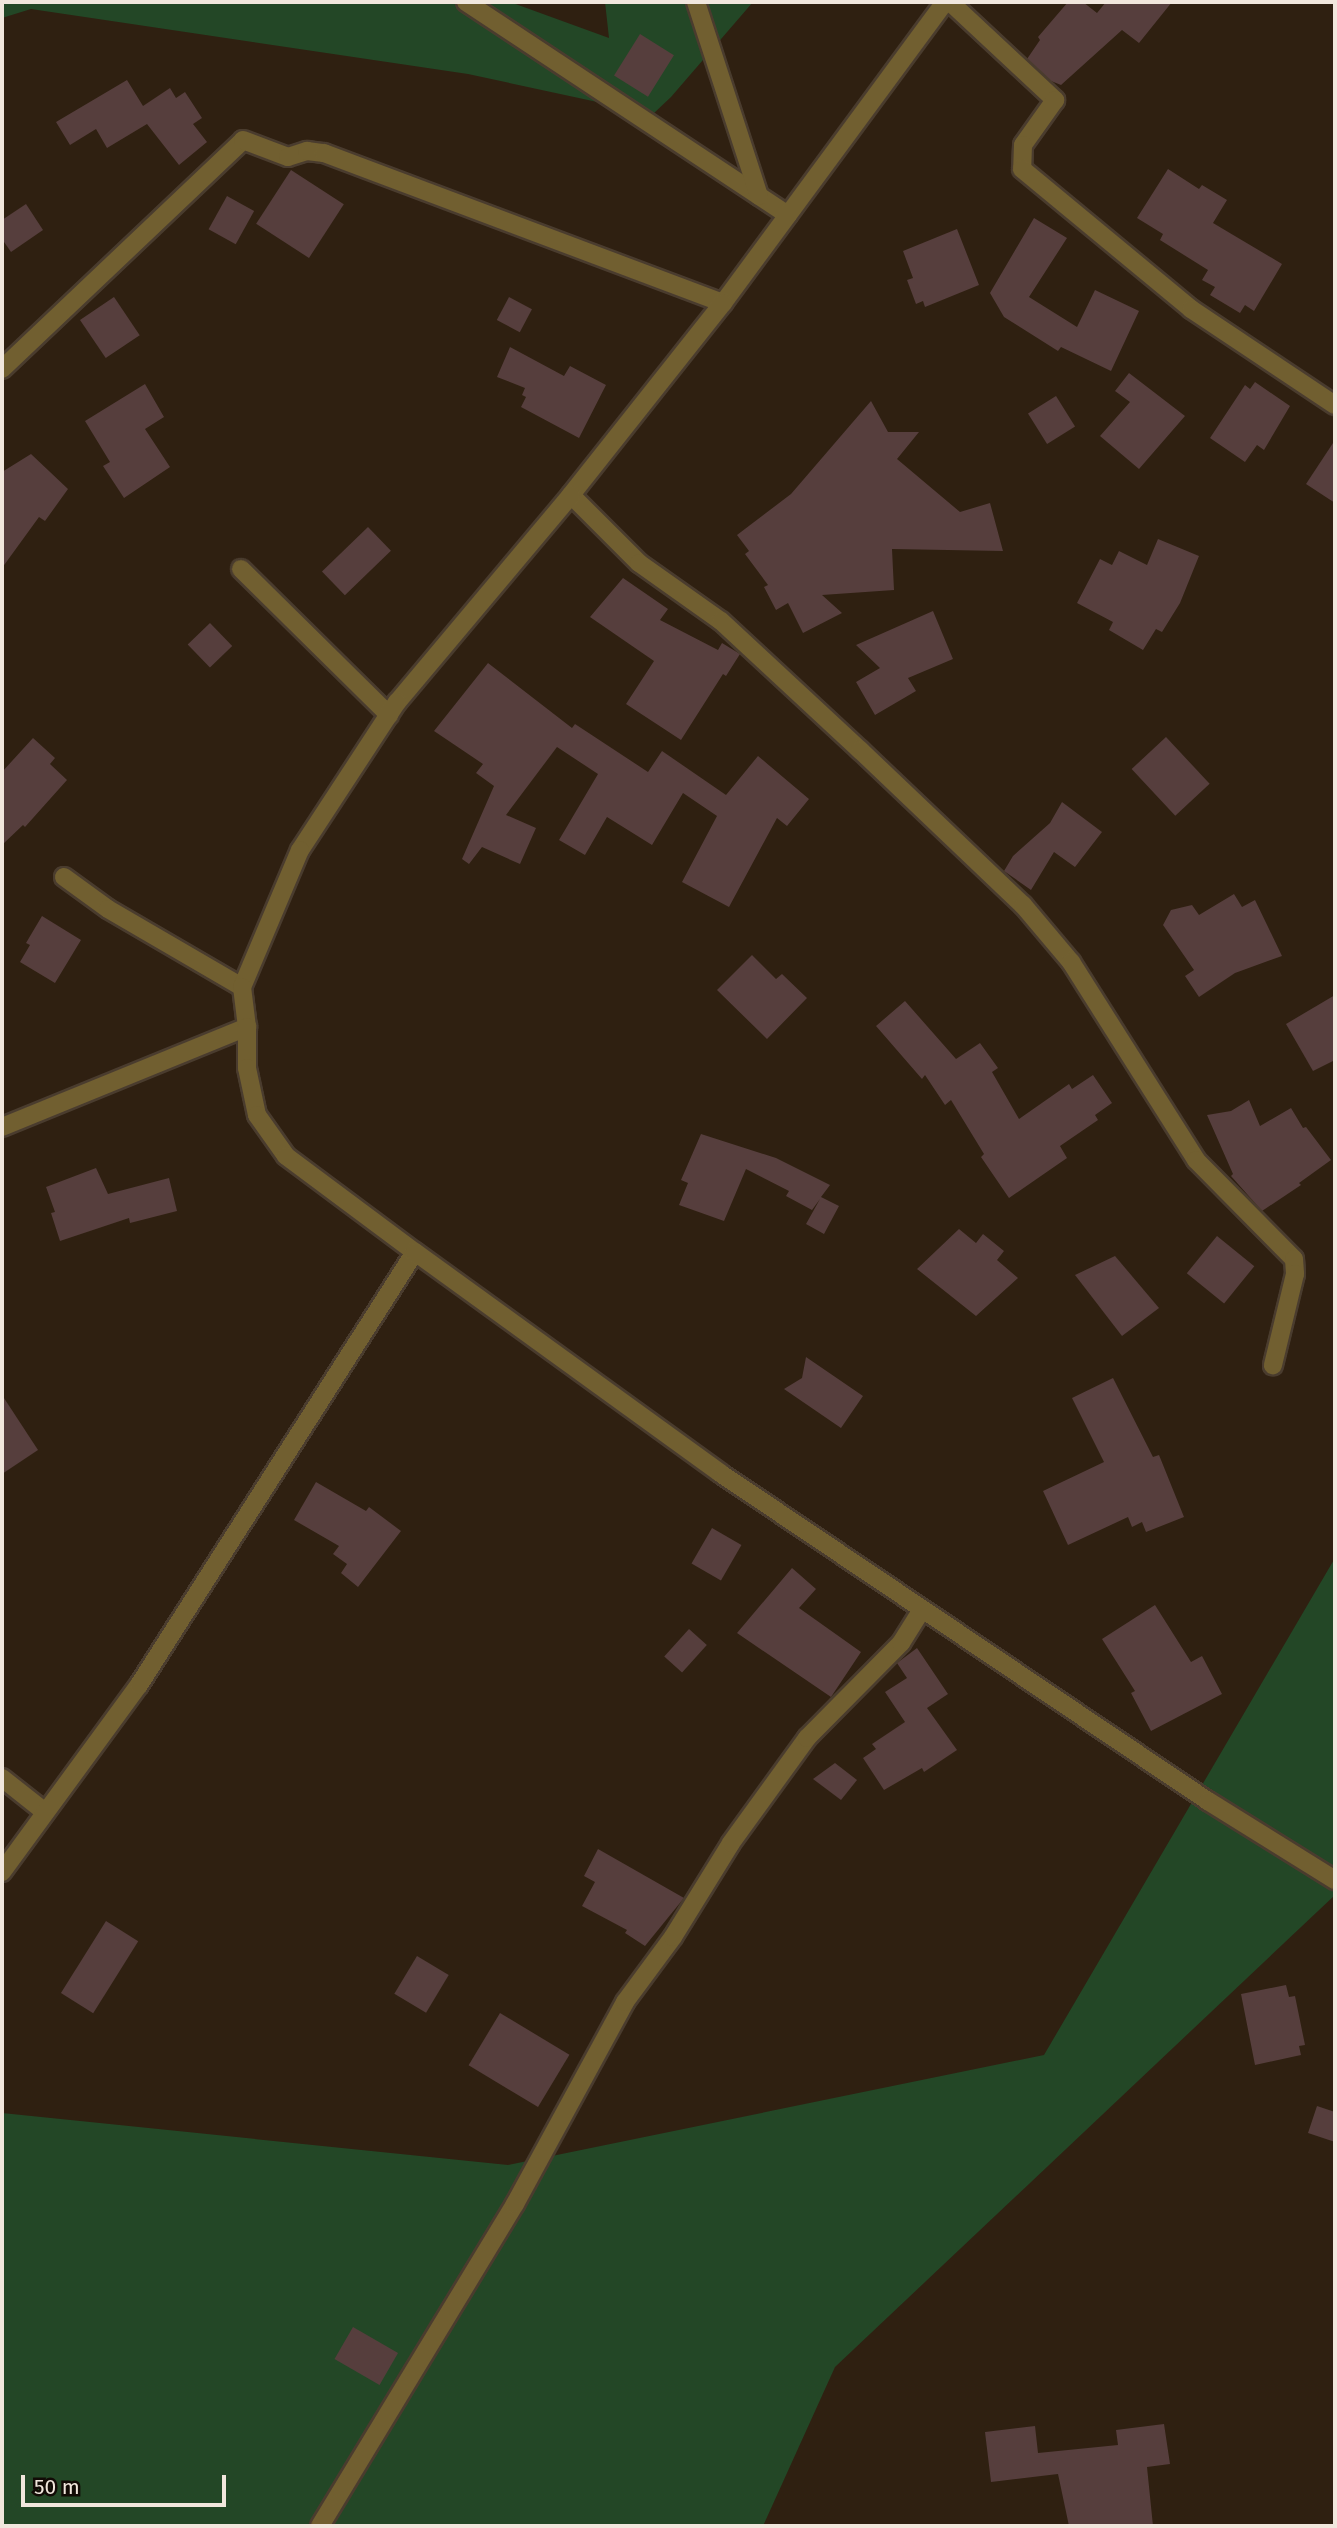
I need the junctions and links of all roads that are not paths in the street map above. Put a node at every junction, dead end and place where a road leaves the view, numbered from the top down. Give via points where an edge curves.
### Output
1 (466, 2) edge
2 (696, 2) edge
3 (948, 2) edge
4 (759, 196) junction
5 (788, 215) junction
6 (723, 303) junction
7 (2, 369) edge
8 (1335, 405) edge
9 (570, 495) junction
10 (241, 569) dead end
11 (389, 715) junction
12 (64, 877) dead end
13 (242, 987) junction
14 (247, 1027) junction
15 (2, 1127) edge
16 (415, 1252) junction
17 (1273, 1365) dead end
18 (922, 1610) junction
19 (2, 1778) edge
20 (46, 1812) junction
21 (2, 1871) edge
22 (1335, 1880) edge
23 (320, 2526) edge

1 - 4 street
2 - 4 street
3 - 5 street
3 - 8 street via 1055,100 1023,145 1023,169 1191,309
4 - 5 street
5 - 6 street
6 - 7 street via 324,153 307,151 288,157 243,140
6 - 9 street
9 - 11 street
9 - 17 street via 639,563 721,621 860,750 1023,905 1071,962 1196,1160 1294,1259 1295,1274
10 - 11 street
11 - 13 street via 300,850
12 - 13 street via 108,909
13 - 14 street
14 - 15 street
14 - 16 street via 247,1068 257,1115 286,1156
16 - 18 street via 720,1473
16 - 20 street via 139,1685
18 - 22 street
18 - 23 street via 901,1643 807,1738 625,2002 515,2204
19 - 20 street
20 - 21 street

